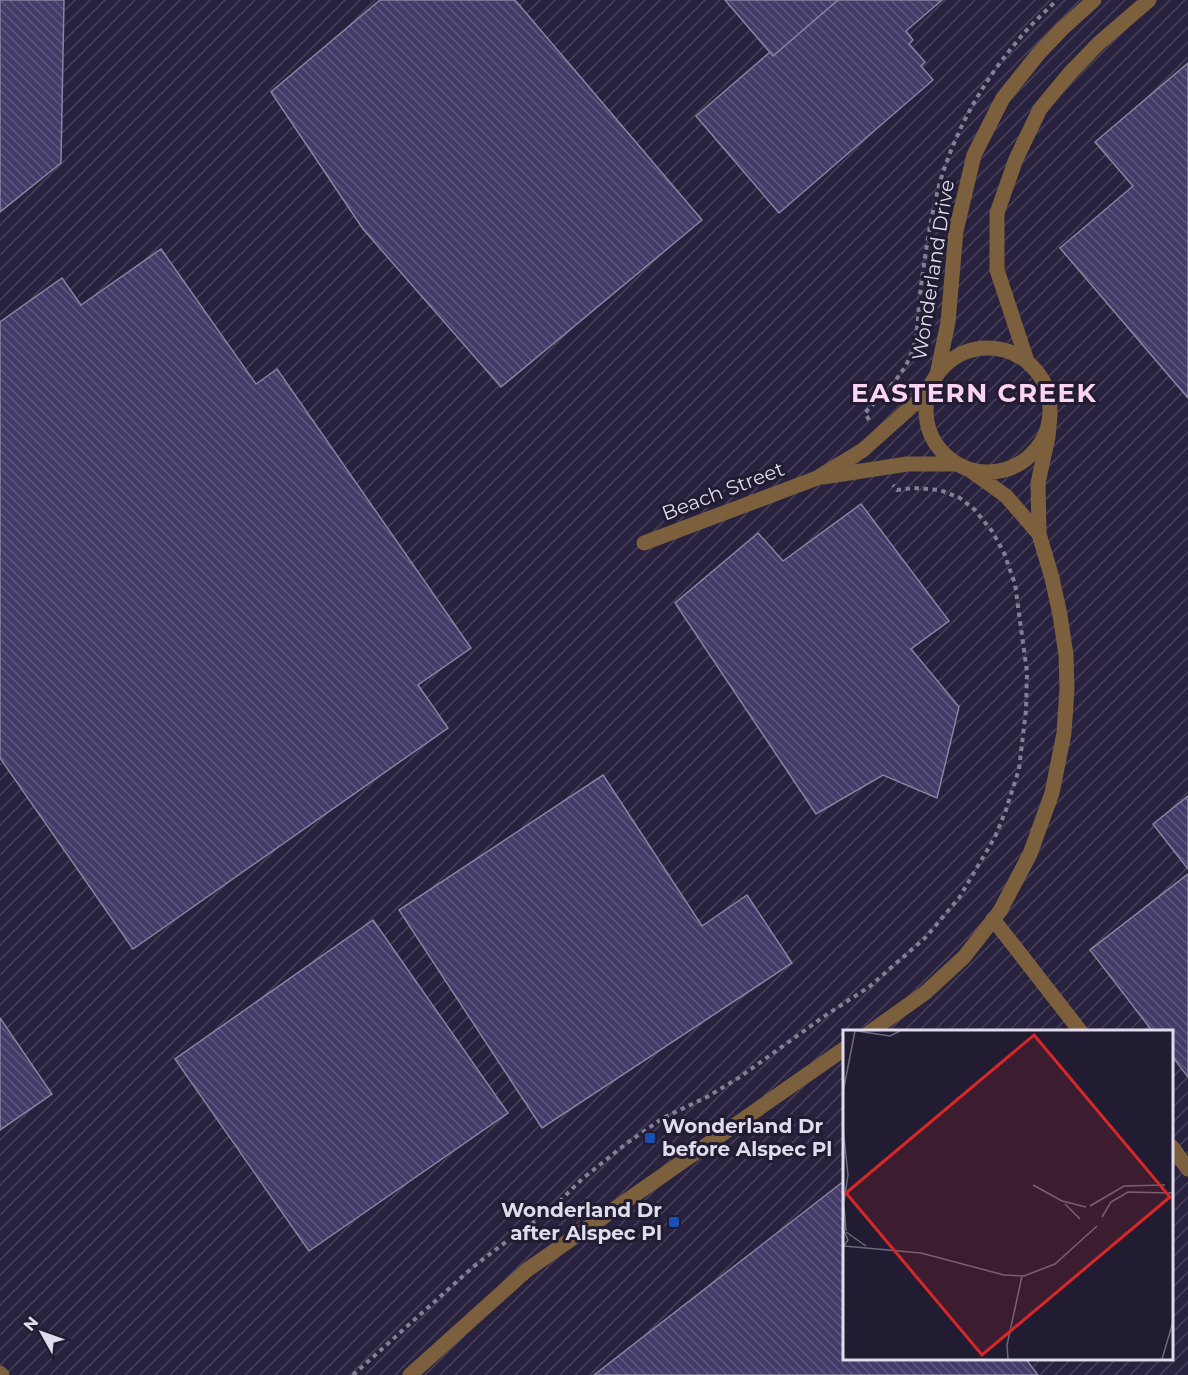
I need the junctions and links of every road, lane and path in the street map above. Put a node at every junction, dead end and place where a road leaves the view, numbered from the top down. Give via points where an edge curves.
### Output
1 (1094, 0) edge
2 (1149, 0) edge
3 (1027, 361) junction
4 (937, 375) junction
5 (930, 390) junction
6 (1050, 415) junction
7 (962, 466) junction
8 (817, 478) junction
9 (892, 484) dead end
10 (1039, 534) junction
11 (644, 543) dead end
12 (993, 919) junction
13 (873, 1030) edge
14 (1079, 1030) edge
15 (843, 1050) edge
16 (1173, 1148) edge
17 (1188, 1168) edge
18 (352, 1375) edge
19 (410, 1375) edge

1 - 4 street, Wonderland Drive via 1039,54 1003,98 974,154 956,231 948,322
2 - 3 street via 1099,43 1040,109 1016,159 997,213 997,270
3 - 4 street via 1010,352 989,348 969,351
3 - 6 street via 1049,395
4 - 5 street
5 - 7 street via 926,411 930,432 941,450
5 - 8 street, Beach Street via 863,450
6 - 7 street via 1046,434 1022,462 1005,470 986,472
6 - 10 street via 1038,483
7 - 8 street, Beach Street via 907,464
7 - 10 street via 1006,496
8 - 11 street, Beach Street
9 - 18 path via 897,490 940,489 975,510 992,531 1016,584 1027,672 1019,769 995,837 959,898 925,938 870,987 740,1077 663,1118 627,1143 551,1210 473,1267
10 - 12 street via 1052,578 1066,655 1064,733 1052,793 1030,854
12 - 13 street via 964,957 925,993
12 - 14 street
15 - 19 street via 527,1270
16 - 17 street

